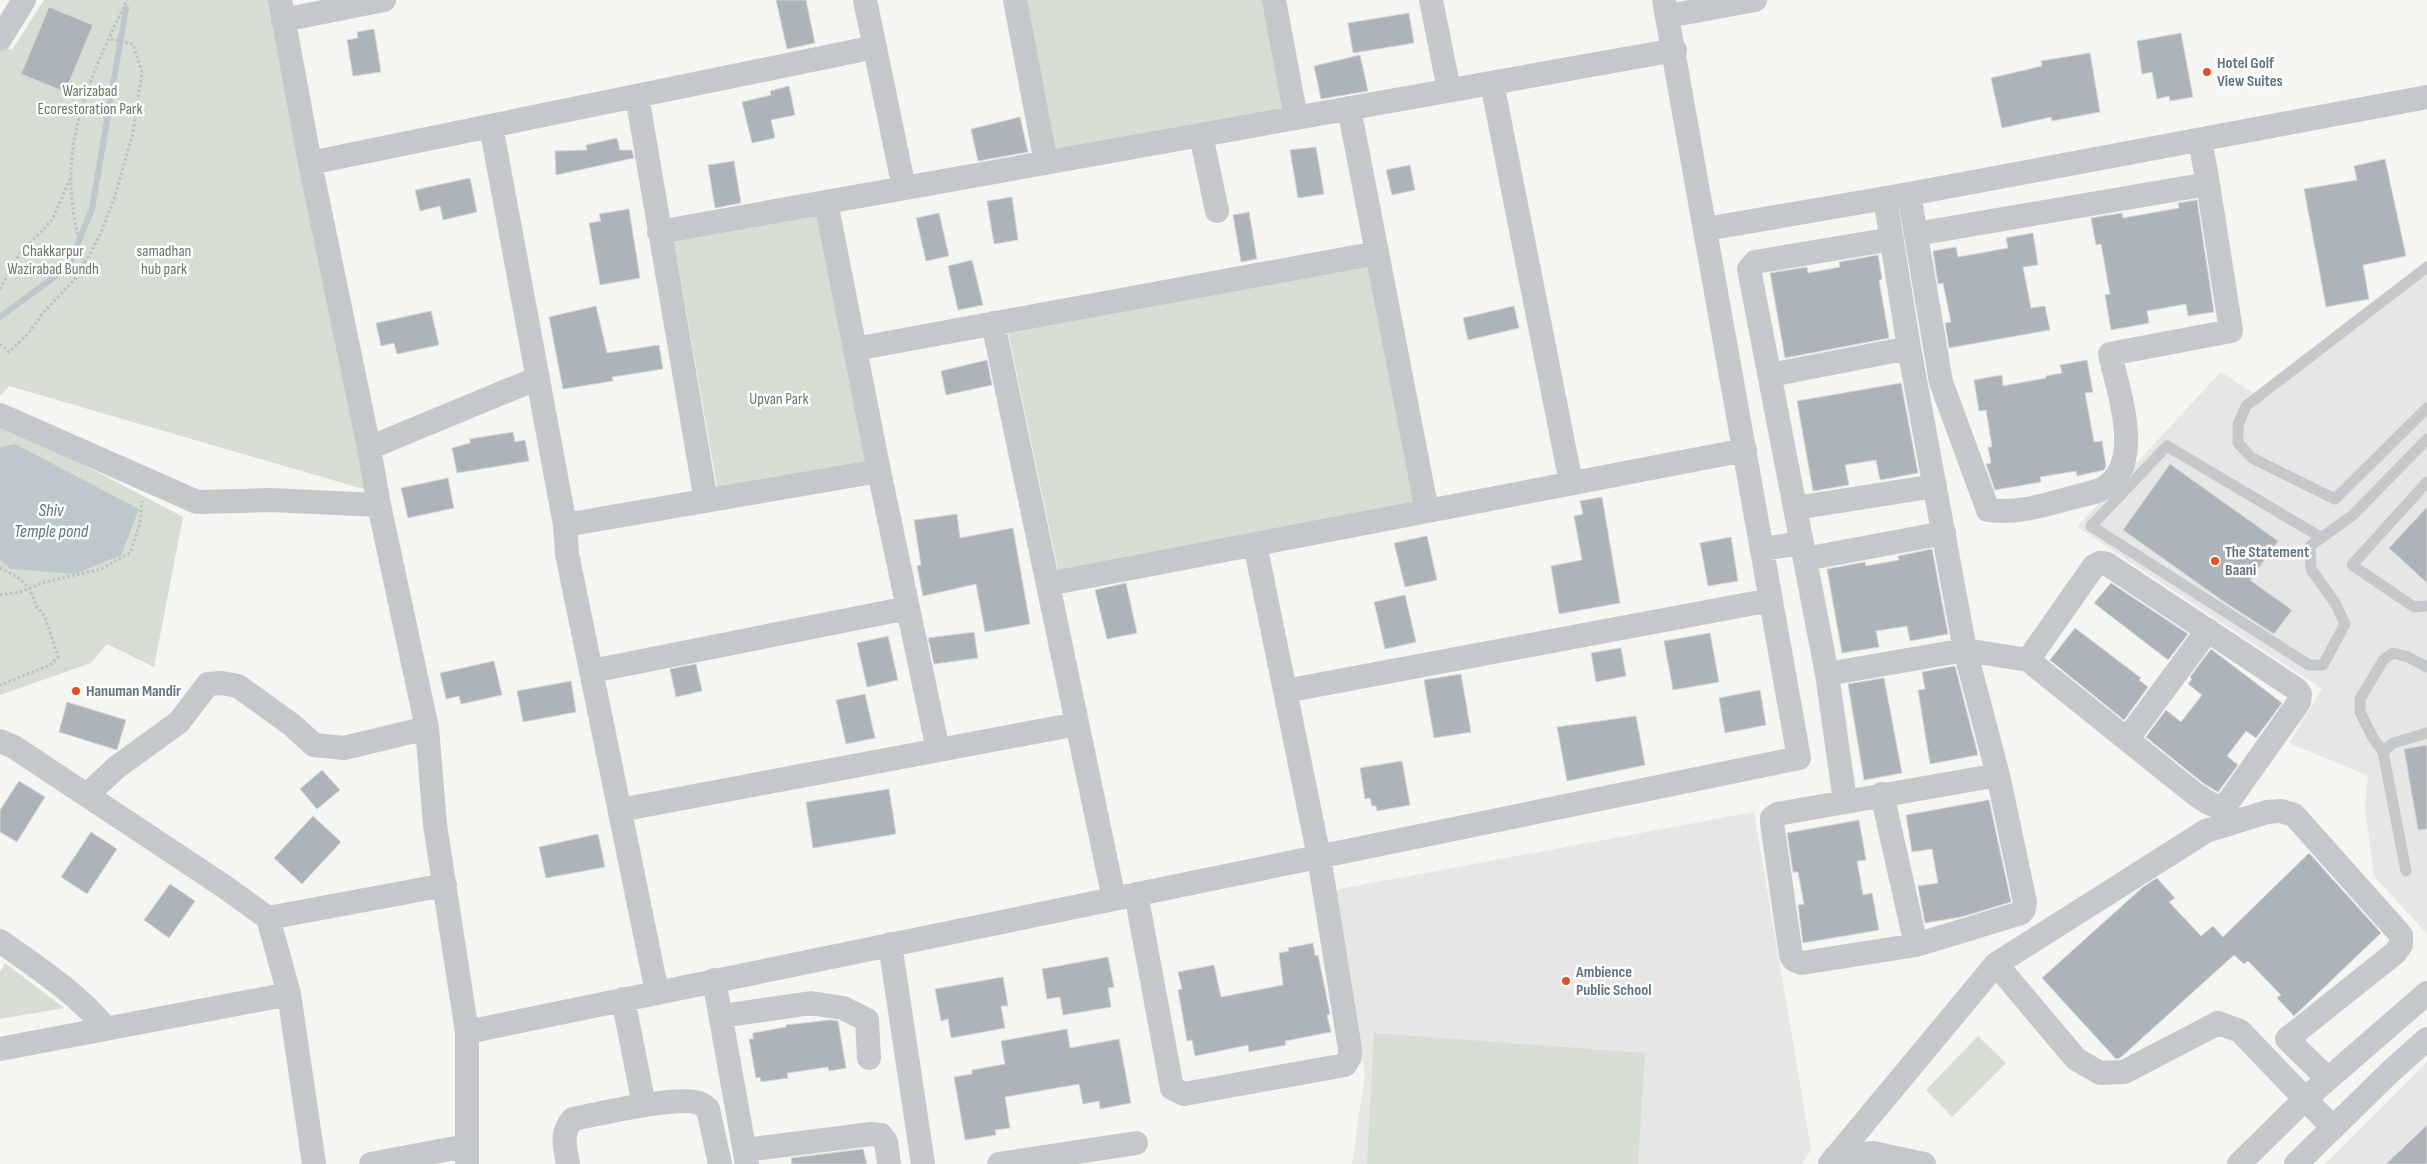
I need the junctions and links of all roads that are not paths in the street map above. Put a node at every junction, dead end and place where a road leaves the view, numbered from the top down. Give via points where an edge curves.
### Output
1 (24, 0) edge
2 (384, 0) edge
3 (865, 0) edge
4 (1015, 0) edge
5 (1274, 0) edge
6 (1430, 0) edge
7 (1755, 0) edge
8 (1666, 8) edge
9 (282, 10) edge
10 (0, 39) edge
11 (875, 47) junction
12 (1675, 50) junction
13 (1492, 82) junction
14 (1449, 90) junction
15 (637, 96) junction
16 (2427, 97) edge
17 (1349, 108) junction
18 (1296, 118) junction
19 (491, 126) junction
20 (1201, 135) junction
21 (2200, 140) junction
22 (1046, 162) junction
23 (310, 163) junction
24 (2208, 184) junction
25 (904, 188) junction
26 (1909, 194) junction
27 (1885, 198) junction
28 (826, 202) junction
29 (1217, 211) dead end
30 (1706, 229) junction
31 (659, 232) junction
32 (1916, 234) junction
33 (1892, 239) junction
34 (1377, 253) junction
35 (2427, 267) edge
36 (993, 323) junction
37 (1909, 348) junction
38 (855, 349) junction
39 (1770, 374) junction
40 (538, 378) junction
41 (2427, 408) edge
42 (0, 415) edge
43 (2427, 439) edge
44 (369, 448) junction
45 (1745, 450) junction
46 (879, 470) junction
47 (2427, 482) edge
48 (1571, 483) junction
49 (1935, 486) junction
50 (706, 501) junction
51 (379, 505) junction
52 (1795, 508) junction
53 (1427, 511) junction
54 (565, 525) junction
55 (1944, 533) junction
56 (2322, 538) junction
57 (1255, 544) junction
58 (1762, 549) junction
59 (1804, 551) junction
60 (1048, 584) junction
61 (1771, 600) junction
62 (2427, 606) edge
63 (908, 608) junction
64 (2208, 630) junction
65 (1965, 650) junction
66 (2028, 660) junction
67 (2427, 667) edge
68 (592, 671) junction
69 (1827, 674) junction
70 (1285, 691) junction
71 (1077, 724) junction
72 (427, 728) junction
73 (2427, 733) edge
74 (2128, 738) junction
75 (0, 741) edge
76 (938, 750) junction
77 (2383, 752) junction
78 (1998, 775) junction
79 (1882, 794) junction
80 (87, 795) junction
81 (1845, 801) junction
82 (620, 810) junction
83 (1319, 856) junction
84 (2406, 872) dead end
85 (445, 885) junction
86 (1125, 896) junction
87 (268, 918) junction
88 (0, 942) edge
89 (890, 944) junction
90 (1916, 945) junction
91 (1996, 964) junction
92 (714, 980) junction
93 (657, 992) junction
94 (2427, 993) edge
95 (290, 994) junction
96 (623, 999) junction
97 (722, 1016) junction
98 (106, 1029) junction
99 (467, 1032) junction
100 (2427, 1039) edge
101 (0, 1048) edge
102 (869, 1058) dead end
103 (2328, 1079) junction
104 (2306, 1098) junction
105 (644, 1105) junction
106 (2333, 1128) junction
107 (1136, 1143) dead end
108 (466, 1155) edge
109 (746, 1157) edge
110 (1833, 1161) edge
111 (314, 1164) edge
112 (371, 1164) edge
113 (568, 1164) edge
114 (720, 1164) edge
115 (889, 1164) edge
116 (923, 1164) edge
117 (999, 1164) edge
118 (1084, 1164) edge
119 (1093, 1164) edge
120 (1924, 1164) edge
121 (2239, 1164) edge
122 (2296, 1164) edge

1 - 10 street
2 - 9 street
3 - 11 street
4 - 22 street
5 - 18 street
6 - 14 street
7 - 8 street
8 - 12 street
9 - 23 street
11 - 15 street
11 - 25 street
12 - 13 street
12 - 30 street
13 - 14 street
13 - 48 street
14 - 17 street
15 - 19 street
15 - 31 street
16 - 21 street
17 - 18 street
17 - 34 street
18 - 20 street
19 - 23 street
19 - 40 street
20 - 22 street
20 - 29 street
21 - 24 street
21 - 26 street
22 - 25 street
23 - 44 street
24 - 32 street
24 - 32 street via 2231,331 2110,354 2128,440 2122,472 2101,490 2002,512 1988,510 1942,382
25 - 28 street
26 - 27 street
26 - 32 street
27 - 30 street
27 - 33 street
28 - 31 street
28 - 38 street
30 - 45 street
31 - 50 street
33 - 37 street
33 - 39 street via 1750,265 1748,269
34 - 36 street
34 - 53 street
35 - 41 lane via 2246,406 2238,425 2238,443 2252,458 2335,499
36 - 38 street
36 - 60 street
37 - 39 street
37 - 49 street
38 - 46 street
39 - 52 street
40 - 44 street
40 - 54 street
42 - 51 street via 197,502 270,500
43 - 56 lane via 2353,515
44 - 51 street
45 - 48 street
45 - 58 street
46 - 50 street
46 - 63 street
47 - 62 lane via 2352,566 2414,607
48 - 53 street
49 - 52 street
49 - 55 street
50 - 54 street
51 - 72 street
52 - 59 street
53 - 57 street
54 - 68 street via 567,554
55 - 59 street
55 - 65 street
56 - 56 lane via 2310,546 2311,569 2335,603 2345,624 2322,665 2309,665 2091,526 2166,446
57 - 60 street
57 - 70 street
58 - 59 street
58 - 61 street
59 - 69 street
60 - 71 street
61 - 70 street
61 - 83 street via 1799,758
63 - 68 street
63 - 76 street
64 - 66 street via 2107,564 2100,563 2094,566
64 - 74 street
64 - 74 street via 2300,694 2299,702 2226,804 2215,806 2195,794
65 - 66 street
65 - 69 street
65 - 78 street
66 - 74 street
67 - 77 lane via 2393,653 2384,659 2360,699 2360,712
68 - 82 street
69 - 81 street
70 - 83 street
71 - 76 street
71 - 86 street
72 - 80 street via 344,748 314,745 238,686 208,684 179,722 116,767
72 - 85 street via 435,825
73 - 77 lane via 2392,743
75 - 80 street
76 - 82 street
77 - 84 lane
78 - 79 street
78 - 90 street via 2024,909 2021,913
79 - 81 street
79 - 90 street
80 - 87 street
81 - 90 street via 1777,814 1772,818 1791,955 1802,963
82 - 93 street
83 - 86 street
83 - 86 street via 1350,1049 1345,1065 1184,1094 1172,1088
85 - 87 street
85 - 99 street
86 - 89 street
87 - 95 street
88 - 98 street via 36,966 96,1016
89 - 92 street
89 - 116 street
91 - 103 street via 2206,831 2267,812 2294,815 2401,935 2401,945 2395,953 2287,1039
91 - 104 street via 2076,1059 2100,1073 2124,1072 2218,1023 2240,1031
91 - 110 street
92 - 93 street
92 - 97 street
93 - 96 street
94 - 103 street
95 - 98 street
95 - 111 street
96 - 99 street
96 - 105 street
97 - 102 street via 811,1003 843,1008 867,1020
97 - 109 street
98 - 101 street
99 - 108 street
100 - 106 street
103 - 104 street
104 - 106 street
104 - 121 street
105 - 113 street via 573,1119 566,1126 564,1135
105 - 114 street via 699,1102 708,1109
106 - 122 street
107 - 117 street
108 - 112 street
109 - 115 street via 871,1134 881,1135 886,1142
110 - 120 street via 1873,1152
118 - 119 street

